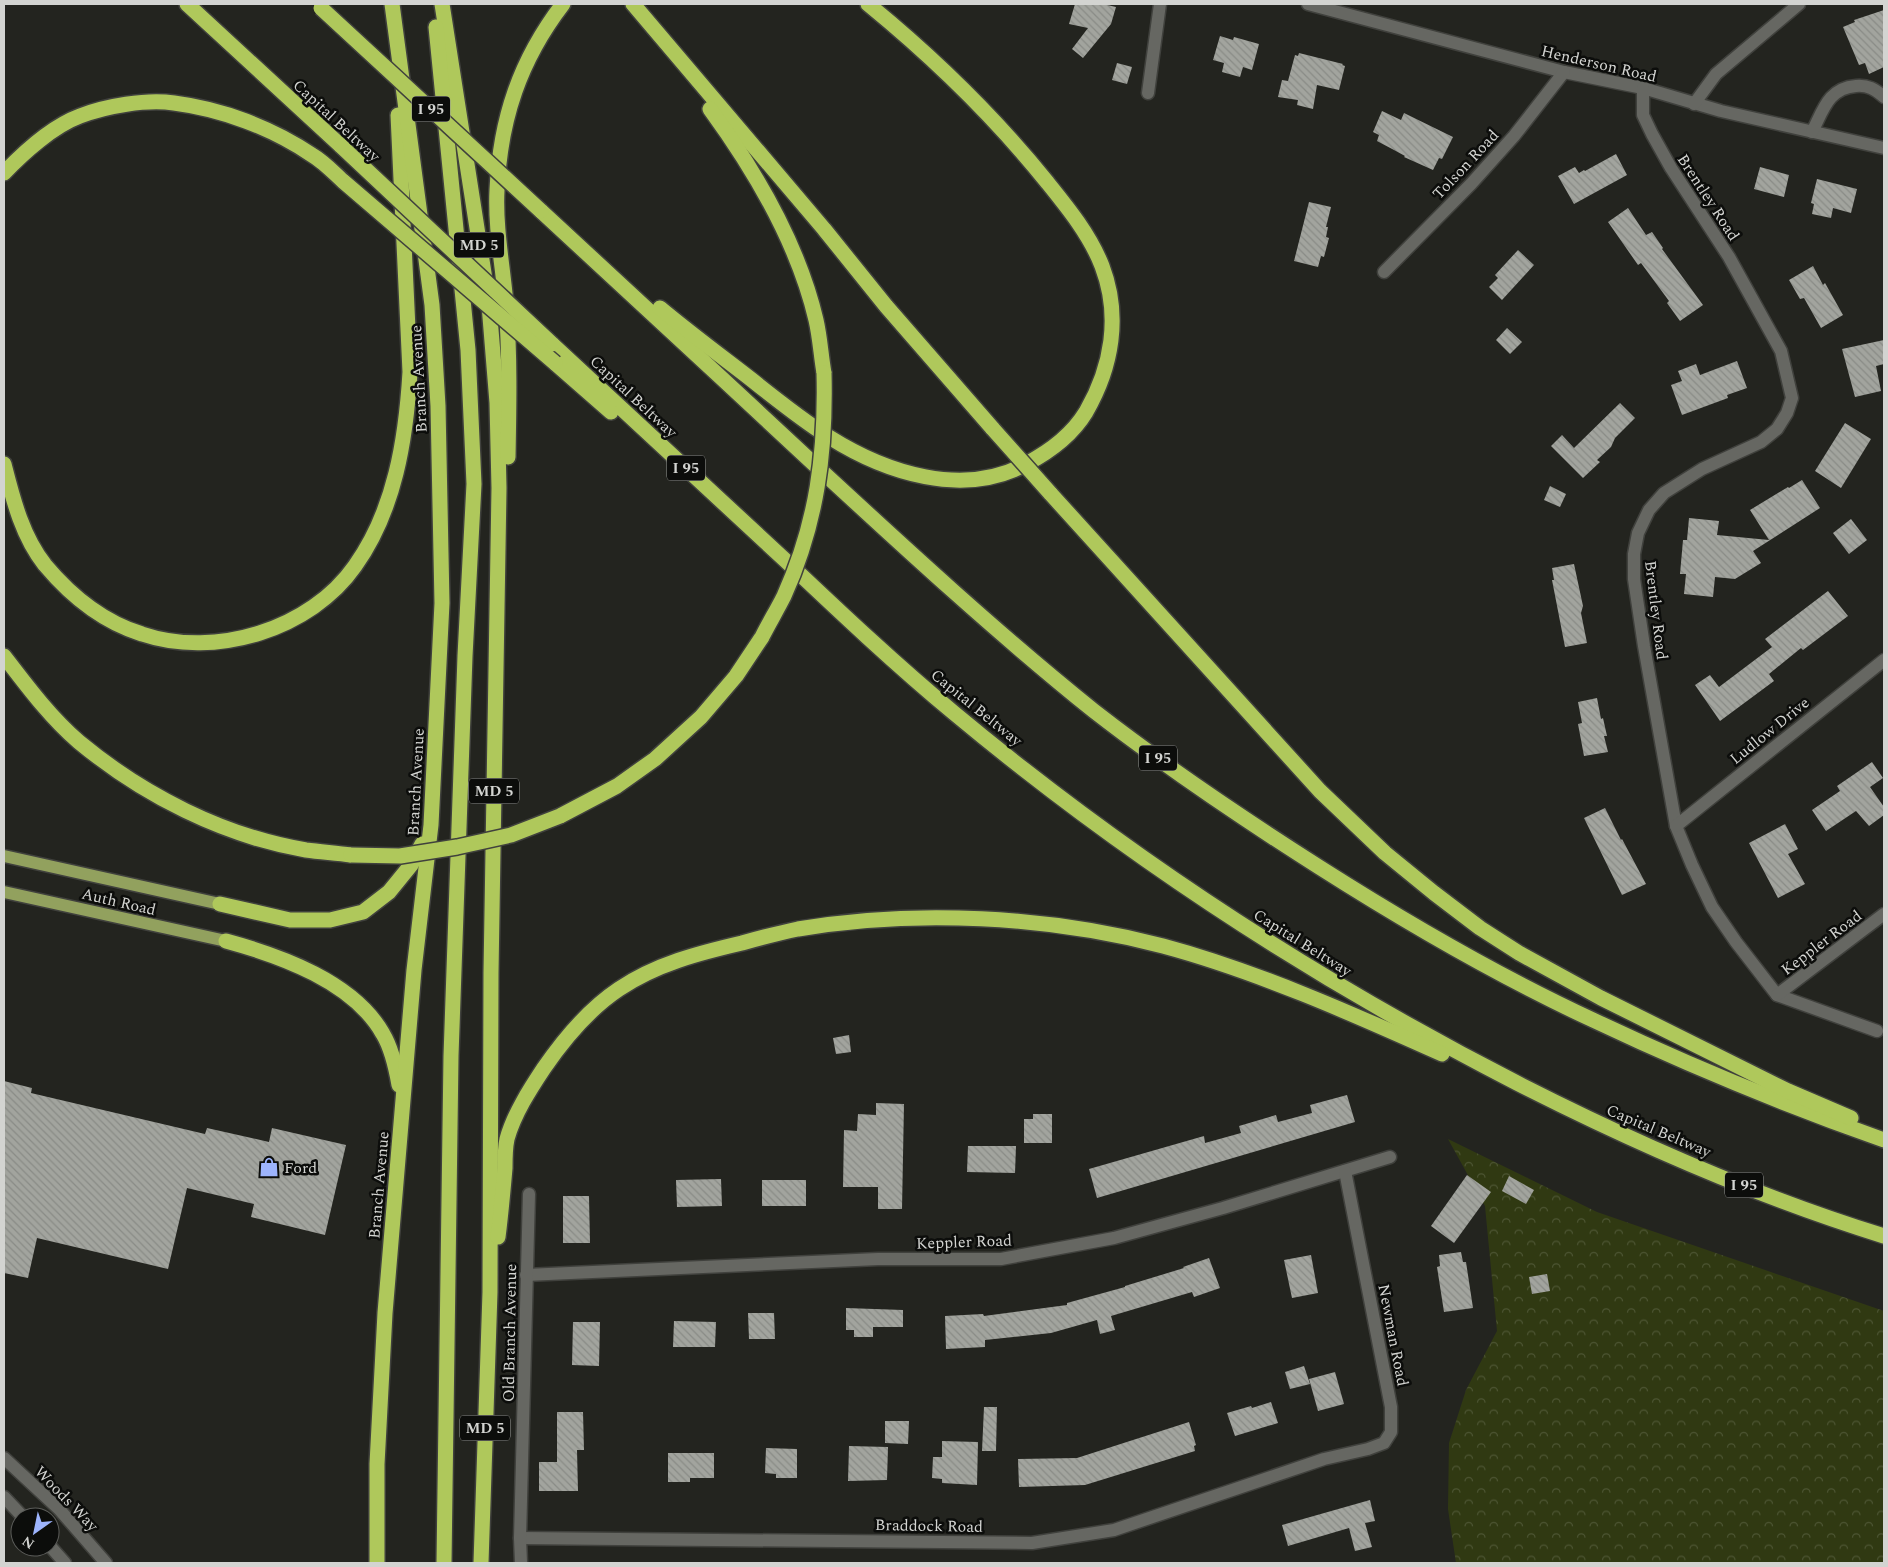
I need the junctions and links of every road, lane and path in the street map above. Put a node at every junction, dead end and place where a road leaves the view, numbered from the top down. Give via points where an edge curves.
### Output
1 (186, 4) edge
2 (434, 4) edge
3 (442, 4) edge
4 (563, 4) edge
5 (633, 4) edge
6 (868, 4) edge
7 (1160, 4) edge
8 (1308, 4) edge
9 (1800, 4) edge
10 (319, 5) edge
11 (393, 5) edge
12 (645, 18) junction
13 (1564, 72) junction
14 (1643, 88) junction
15 (1148, 93) dead end
16 (1884, 97) edge
17 (1694, 104) junction
18 (1812, 132) junction
19 (1884, 146) edge
20 (17, 158) junction
21 (4, 173) edge
22 (4, 180) edge
23 (541, 211) junction
24 (1384, 272) dead end
25 (4, 464) edge
26 (820, 593) junction
27 (498, 603) junction
28 (4, 656) edge
29 (1884, 660) edge
30 (431, 825) junction
31 (1676, 826) junction
32 (4, 856) edge
33 (4, 892) edge
34 (220, 904) joint
35 (1884, 914) edge
36 (226, 941) joint
37 (1777, 995) junction
38 (1877, 1031) dead end
39 (402, 1103) junction
40 (1606, 1127) junction
41 (1884, 1132) edge
42 (1884, 1140) edge
43 (1390, 1157) dead end
44 (1345, 1171) junction
45 (529, 1194) dead end
46 (1884, 1236) edge
47 (526, 1275) junction
48 (490, 1292) junction
49 (4, 1458) edge
50 (1324, 1459) joint
51 (4, 1497) edge
52 (14, 1507) edge
53 (520, 1538) junction
54 (106, 1563) edge
55 (377, 1563) edge
56 (444, 1563) edge
57 (481, 1563) edge
58 (521, 1563) edge

1 - 26 highway, Capital Beltway / I 95, bridge
2 - 56 highway via 468,350 474,484 451,1056
3 - 27 highway, MD 5 via 489,305 499,488
4 - 27 highway via 546,26 515,88 504,129 497,191 498,238 506,305 509,402 507,488
5 - 12 highway
6 - 23 highway via 917,43 1017,144 1087,236 1103,268 1114,318 1104,372 1081,419 1042,456 1010,472 980,480 945,480 905,472 855,452 798,416
7 - 15 street
8 - 13 street, Henderson Road
9 - 17 street via 1716,74
10 - 23 highway, I 95, bridge
11 - 25 highway via 410,372 408,408 387,506 374,536 335,590 311,610 242,638 208,643 143,635 91,609 44,563 28,538 14,503
11 - 30 highway, Branch Avenue via 432,305 438,406 442,603
12 - 28 highway, bridge via 746,160 778,217 800,268 816,320 824,373 822,462 803,547 784,596 762,637 736,676 701,717 655,759 617,786 560,816 511,835 457,848 400,856 351,855 304,850 259,838 213,824 166,801 120,773 78,741 42,705
12 - 41 highway, bridge via 993,429 1320,791 1385,853 1480,928 1601,998 1788,1091
13 - 14 street, Henderson Road
13 - 24 street, Tolson Road via 1514,136
14 - 17 street, Henderson Road
14 - 31 street, Brentley Road via 1643,115 1652,134 1729,257 1781,351 1792,398 1788,413 1777,429 1761,442 1702,469 1664,493 1649,510 1638,533 1634,579
16 - 18 street via 1865,86 1835,92
17 - 18 street, Henderson Road
18 - 19 street, Henderson Road
20 - 21 highway
20 - 22 highway
20 - 26 highway, bridge via 78,116 141,103 172,102 214,112 281,137 313,155
23 - 42 highway, I 95 via 922,564 1097,712 1193,784 1371,900 1483,964 1590,1019 1693,1065
26 - 40 highway, Capital Beltway / I 95 via 953,712 1043,784 1232,919 1441,1044
27 - 48 highway, MD 5 via 491,973
29 - 31 street, Ludlow Drive
30 - 34 highway via 411,865 388,892 363,912 330,920 290,920
30 - 39 highway, Branch Avenue
31 - 37 street, Brentley Road via 1712,907
32 - 34 main road, Auth Road
33 - 36 main road, Auth Road
35 - 37 street, Keppler Road
36 - 39 highway via 266,952 326,979 365,1009 384,1034 395,1065
37 - 38 street
39 - 55 highway, Branch Avenue via 377,1454
40 - 46 highway, Capital Beltway / I 95 via 1752,1189
40 - 48 highway via 1322,1002 1224,965 1162,946 1024,921 951,917 798,929 669,963 619,989 587,1016 557,1049 532,1086 507,1140
43 - 44 street, Keppler Road
44 - 47 street, Keppler Road via 1114,1238 1001,1259 878,1259
44 - 50 street, Newman Road via 1391,1407 1391,1432 1384,1443
45 - 47 street, Old Branch Avenue
47 - 53 street, Old Branch Avenue
48 - 57 highway, MD 5
49 - 54 street, Woods Way via 59,1509
50 - 53 street, Braddock Road via 1114,1530 1032,1543
51 - 52 street
53 - 58 street, Old Branch Avenue

